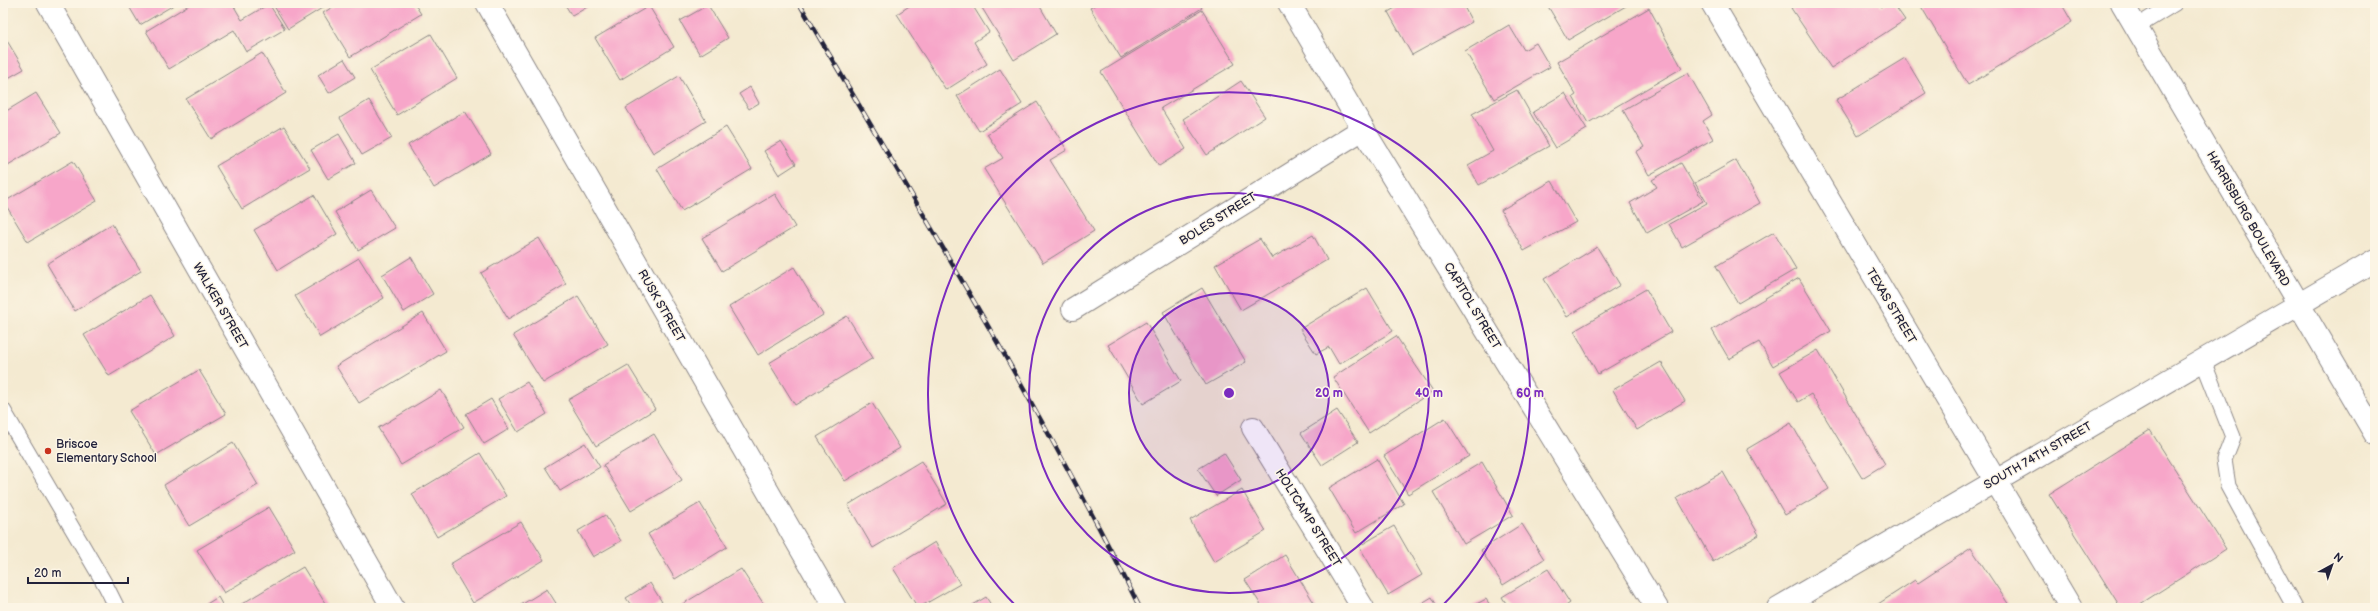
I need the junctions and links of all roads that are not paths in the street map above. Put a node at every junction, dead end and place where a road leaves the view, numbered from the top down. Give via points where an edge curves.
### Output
1 (48, 3) edge
2 (487, 3) edge
3 (1289, 3) edge
4 (1712, 3) edge
5 (2122, 3) edge
6 (2175, 3) edge
7 (2136, 27) junction
8 (1363, 129) junction
9 (2375, 260) edge
10 (2298, 306) junction
11 (1073, 309) dead end
12 (2203, 361) junction
13 (3, 410) edge
14 (1253, 428) dead end
15 (2375, 434) edge
16 (1995, 481) junction
17 (117, 608) edge
18 (393, 608) edge
19 (835, 608) edge
20 (1363, 608) edge
21 (1657, 608) edge
22 (1778, 608) edge
23 (2071, 608) edge
24 (2295, 608) edge

1 - 18 street, WALKER STREET
2 - 19 street, RUSK STREET
3 - 8 street, CAPITOL STREET
4 - 16 street, TEXAS STREET
5 - 7 street, HARRISBURG BOULEVARD
6 - 7 lane
7 - 10 street, HARRISBURG BOULEVARD
8 - 11 street, BOLES STREET
8 - 21 street, CAPITOL STREET
9 - 10 street, SOUTH 74TH STREET
10 - 12 street, SOUTH 74TH STREET
10 - 15 street, HARRISBURG BOULEVARD
12 - 16 street, SOUTH 74TH STREET
12 - 24 lane via 2233,437 2224,460 2228,486
13 - 17 lane
14 - 20 street, HOLTCAMP STREET
16 - 22 street, SOUTH 74TH STREET
16 - 23 street, TEXAS STREET

